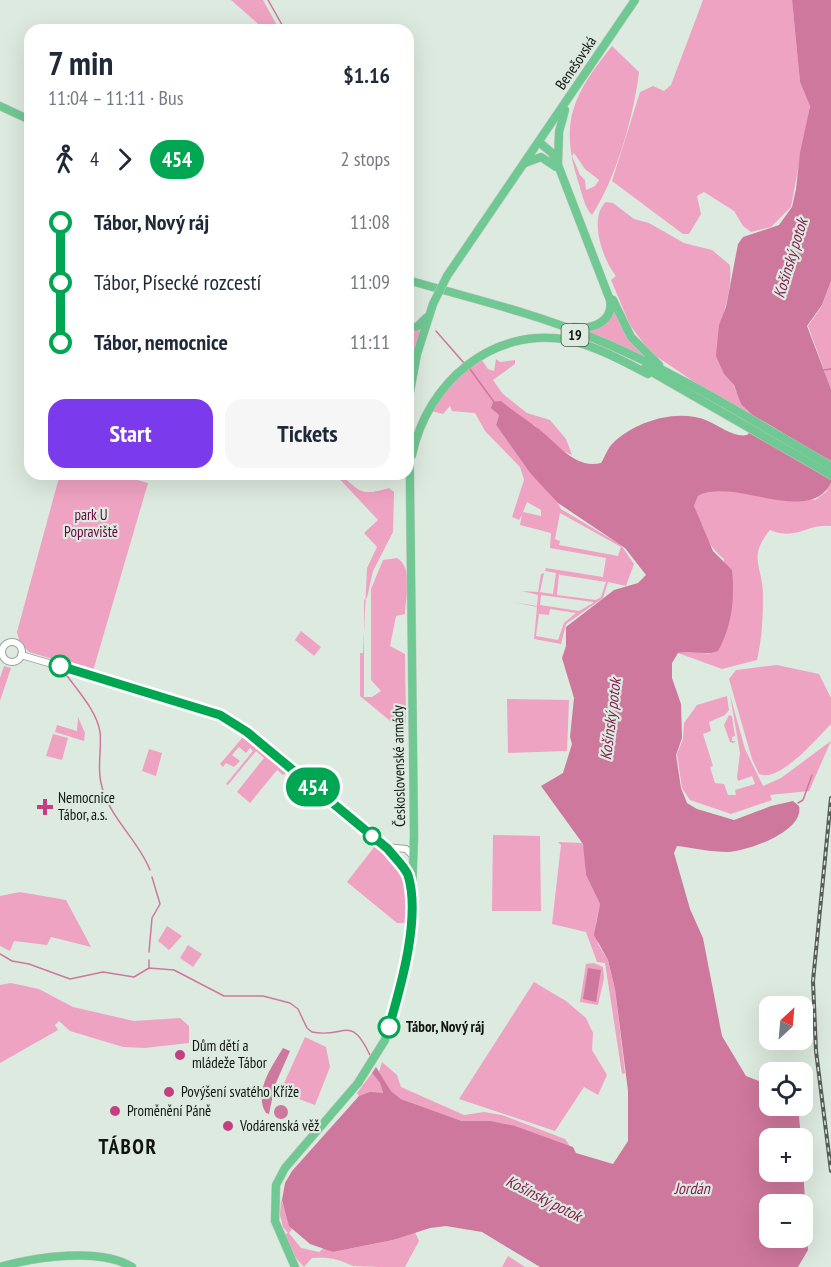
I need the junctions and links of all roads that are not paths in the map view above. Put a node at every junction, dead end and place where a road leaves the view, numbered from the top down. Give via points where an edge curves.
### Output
1 (635, 0) edge
2 (575, 89) junction
3 (0, 106) edge
4 (24, 117) edge
5 (539, 142) junction
6 (524, 164) junction
7 (558, 165) junction
8 (562, 175) junction
9 (414, 283) edge
10 (607, 288) junction
11 (456, 294) junction
12 (429, 314) junction
13 (535, 316) junction
14 (414, 327) edge
15 (414, 354) edge
16 (688, 388) junction
17 (715, 403) junction
18 (414, 451) edge
19 (831, 466) edge
20 (831, 475) edge
21 (409, 480) edge
22 (1, 649) edge
23 (21, 656) junction
24 (414, 836) junction
25 (386, 847) junction
26 (395, 849) junction
27 (413, 858) junction
28 (396, 859) junction
29 (412, 895) junction
30 (0, 1267) edge
31 (132, 1267) edge
32 (295, 1267) edge

1 - 2 main road, Benešovská
2 - 5 main road, Benešovská
2 - 7 main road via 562,117
3 - 4 main road
5 - 6 main road, Benešovská
5 - 7 main road
6 - 8 main road via 541,157
6 - 12 main road, Benešovská, bridge via 447,276
7 - 8 main road
8 - 10 main road
9 - 11 main road, 19
10 - 13 main road via 609,315 592,327
10 - 16 main road via 623,325 638,346
11 - 13 main road, 19
11 - 16 main road, 19 via 591,342
12 - 14 main road
12 - 15 main road, Benešovská
13 - 16 main road, 19 via 614,347
16 - 17 main road, 19
16 - 18 main road via 578,343 543,338 515,341 480,355 444,386 421,423
17 - 19 main road, 19
17 - 20 main road, 19
21 - 24 main road, Československé armády
22 - 23 street via 9,661
22 - 23 street via 9,642 15,643
23 - 25 street via 220,715 247,732
24 - 26 street
24 - 27 main road, Československé armády
25 - 26 street
25 - 28 street
26 - 27 street via 408,850
27 - 28 street via 405,862
27 - 29 main road, Československé armády
28 - 29 street via 406,872
29 - 32 main road, Československé armády via 407,947 385,1040 358,1083 285,1168 276,1185 275,1221
30 - 31 main road via 71,1256 118,1261

